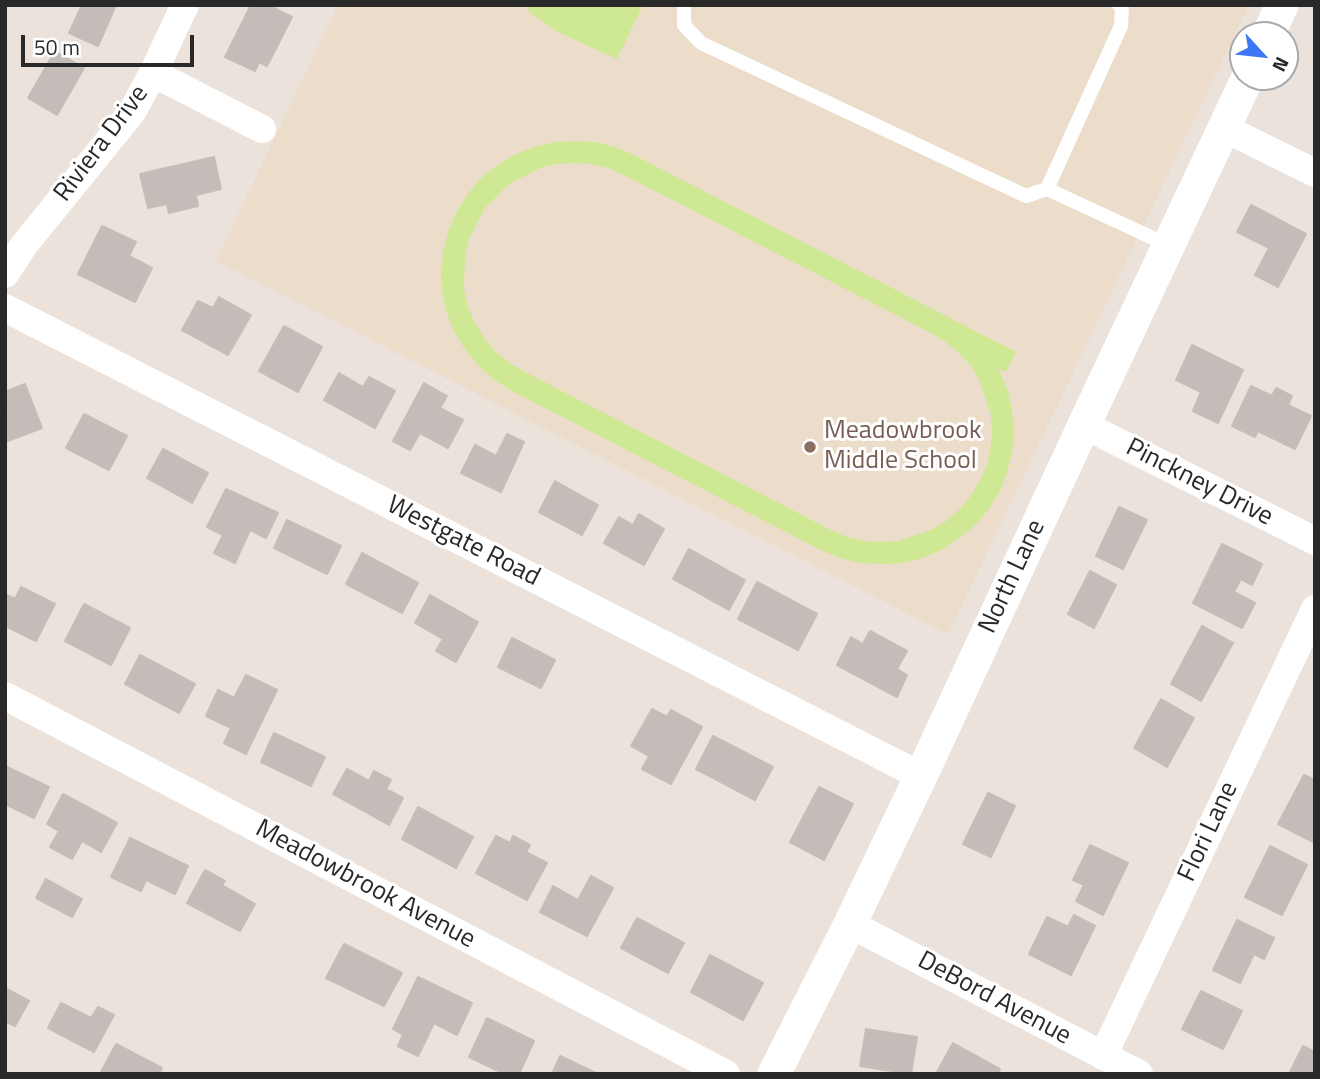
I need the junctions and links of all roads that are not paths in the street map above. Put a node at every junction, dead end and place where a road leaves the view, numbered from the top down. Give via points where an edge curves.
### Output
1 (185, 5) edge
2 (684, 5) edge
3 (1119, 5) edge
4 (1282, 5) edge
5 (1275, 21) edge
6 (153, 73) junction
7 (1241, 91) edge
8 (1224, 128) junction
9 (262, 130) dead end
10 (1315, 173) edge
11 (1047, 189) junction
12 (1168, 245) junction
13 (5, 274) edge
14 (5, 308) edge
15 (1084, 425) junction
16 (1315, 541) edge
17 (1315, 609) edge
18 (5, 696) edge
19 (921, 776) junction
20 (850, 923) junction
21 (1103, 1056) junction
22 (726, 1074) edge
23 (774, 1074) edge
24 (1139, 1074) edge

1 - 6 street, Riviera Drive
2 - 11 lane via 684,25 701,43 1026,195
3 - 11 lane via 1121,26
4 - 5 street
6 - 9 street
6 - 13 street, Riviera Drive via 132,112
7 - 8 street, North Lane
8 - 10 street
8 - 12 street, North Lane
11 - 12 lane
12 - 15 street, North Lane
14 - 19 street, Westgate Road
15 - 16 street, Pinckney Drive
15 - 19 street, North Lane
17 - 21 street, Flori Lane
18 - 22 street, Meadowbrook Avenue
19 - 20 street, North Lane
20 - 21 street, DeBord Avenue
20 - 23 street, North Lane
21 - 24 street, DeBord Avenue

